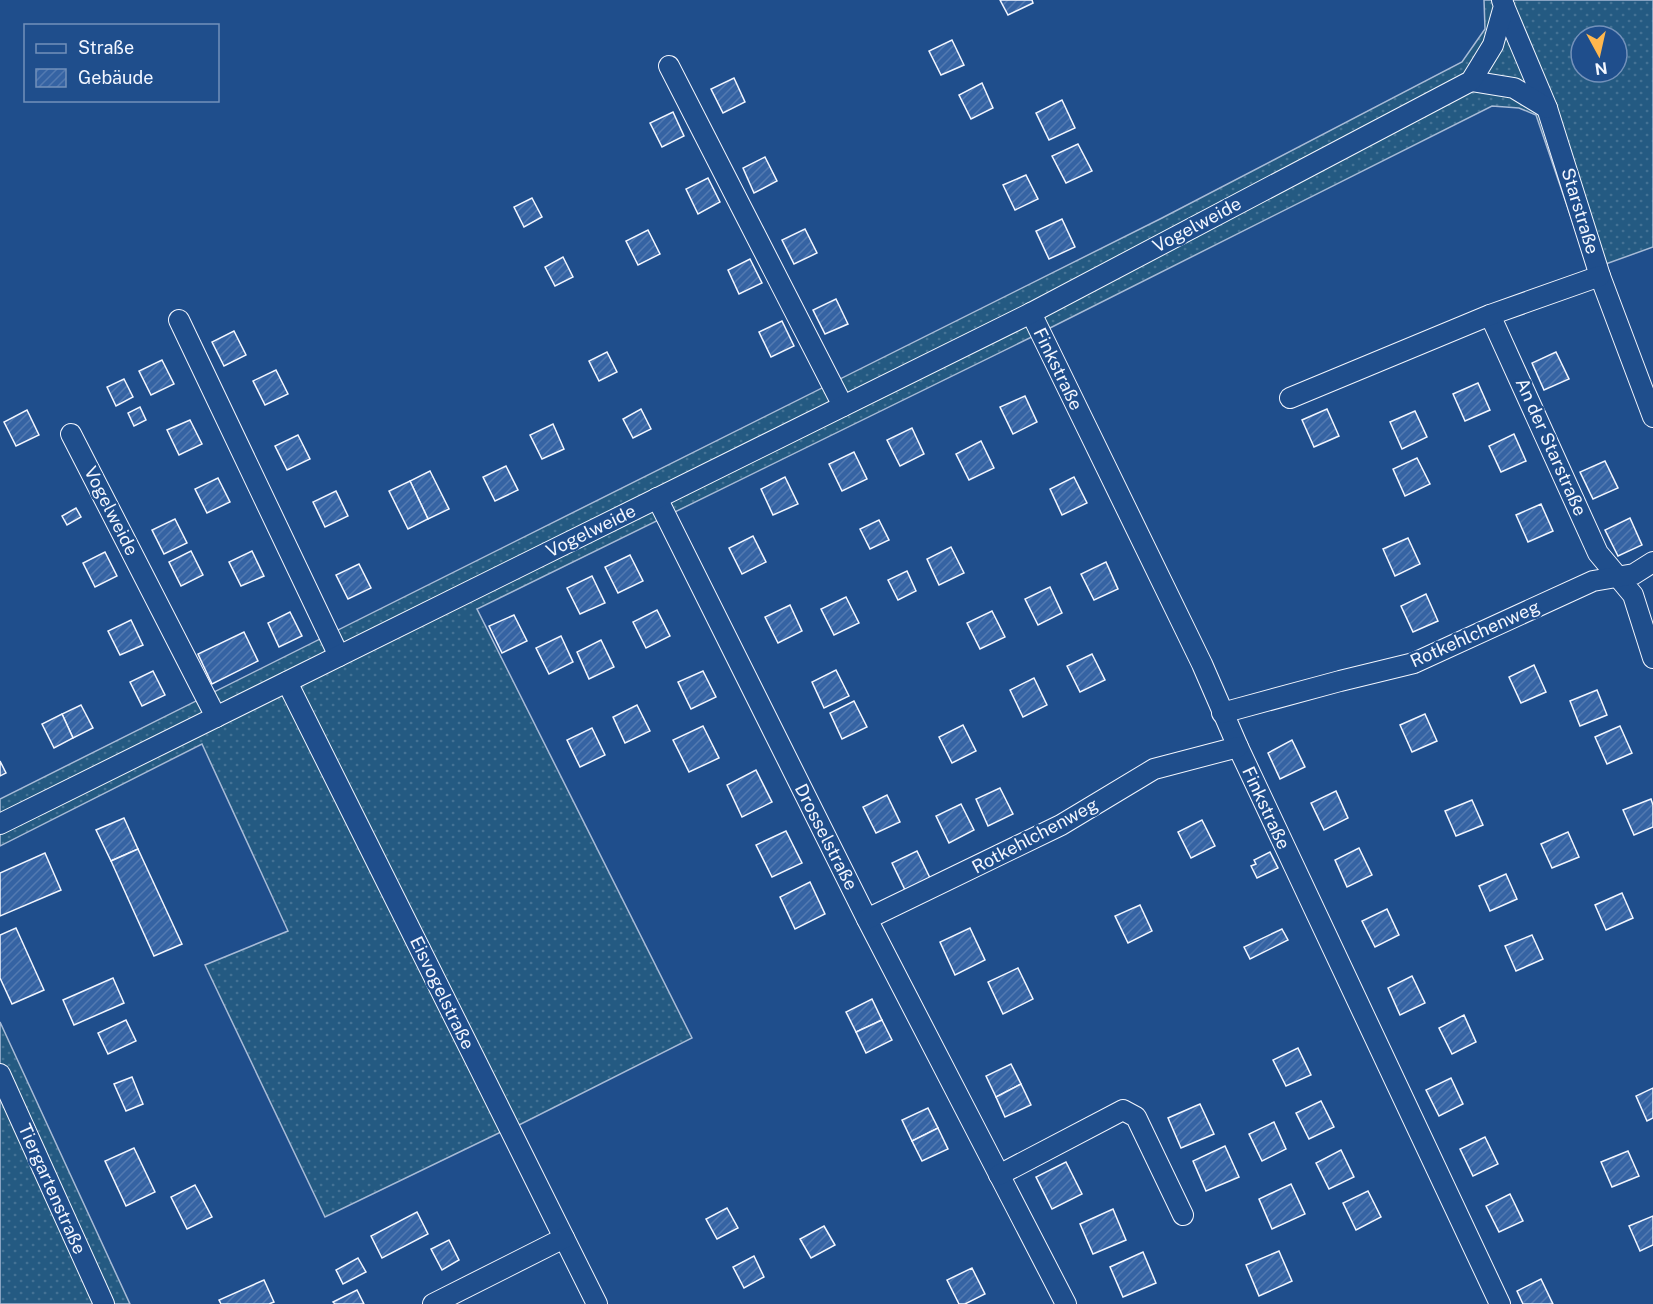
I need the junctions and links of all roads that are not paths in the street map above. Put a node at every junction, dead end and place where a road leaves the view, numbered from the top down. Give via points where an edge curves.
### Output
1 (1503, 3) edge
2 (669, 66) dead end
3 (1471, 81) junction
4 (1547, 108) junction
5 (1600, 276) junction
6 (1031, 313) junction
7 (1490, 315) junction
8 (179, 320) dead end
9 (1290, 398) dead end
10 (843, 406) junction
11 (1653, 417) edge
12 (71, 434) dead end
13 (657, 498) junction
14 (1653, 562) edge
15 (1617, 576) junction
16 (339, 656) junction
17 (1653, 658) edge
18 (287, 682) junction
19 (1222, 713) junction
20 (216, 717) junction
21 (1238, 747) junction
22 (0, 824) edge
23 (867, 919) junction
24 (0, 1074) edge
25 (999, 1175) junction
26 (1184, 1215) dead end
27 (564, 1238) junction
28 (104, 1304) edge
29 (433, 1304) edge
30 (597, 1304) edge
31 (1066, 1304) edge
32 (1500, 1304) edge

1 - 3 street via 1493,45
1 - 4 street, Starstraße
2 - 10 street
3 - 4 street via 1514,88
3 - 6 street, Vogelweide
4 - 5 street, Starstraße
5 - 7 street
5 - 11 street, Starstraße
6 - 10 street, Vogelweide
6 - 19 street, Finkstraße via 1202,664
7 - 9 street
7 - 15 street, An der Starstraße via 1598,553
8 - 16 street
10 - 13 street, Vogelweide
12 - 20 street, Vogelweide
13 - 16 street, Vogelweide
13 - 23 street, Drosselstraße
14 - 15 street, Rotkehlchenweg via 1634,574
15 - 17 street via 1633,595
15 - 19 street, Rotkehlchenweg via 1593,582 1414,663
16 - 18 street, Vogelweide
18 - 20 street, Vogelweide
18 - 27 street, Eisvogelstraße
19 - 21 street, Finkstraße
20 - 22 street, Vogelweide
21 - 23 street, Rotkehlchenweg via 1154,769 1061,825
21 - 32 street, Finkstraße
23 - 25 street, Drosselstraße
24 - 28 street, Tiergartenstraße
25 - 26 street via 1123,1110 1136,1117
25 - 31 street, Drosselstraße
27 - 29 street
27 - 30 street, Eisvogelstraße

